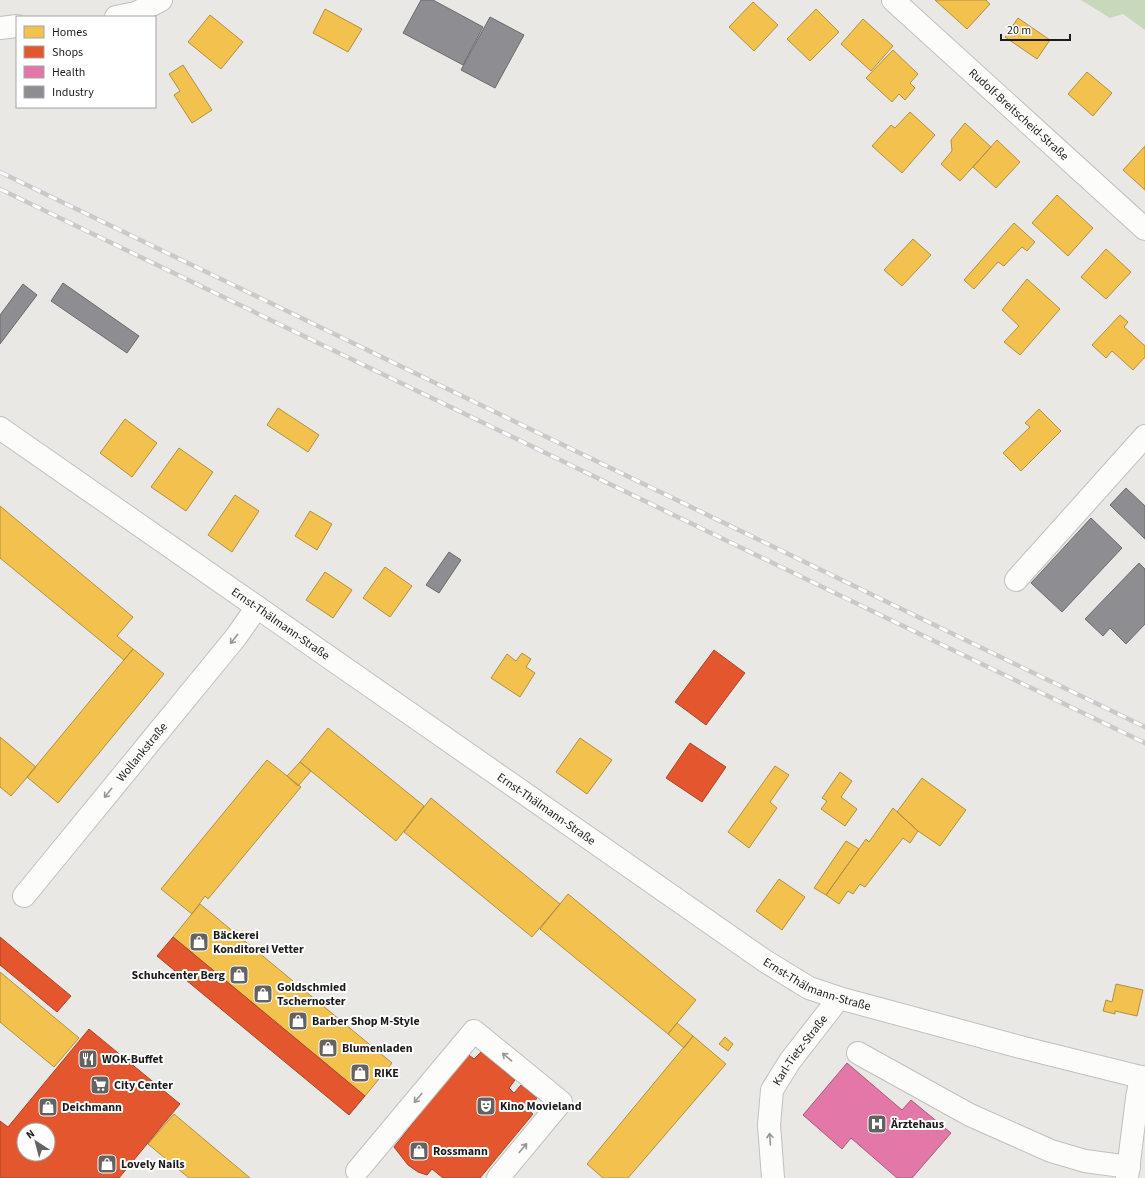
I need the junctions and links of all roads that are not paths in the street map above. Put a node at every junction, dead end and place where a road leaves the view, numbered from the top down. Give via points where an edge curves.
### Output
1 (161, 0) edge
2 (893, 0) edge
3 (121, 16) edge
4 (16, 26) edge
5 (0, 28) edge
6 (1145, 229) edge
7 (0, 428) edge
8 (1145, 436) edge
9 (1016, 580) dead end
10 (258, 607) junction
11 (24, 896) dead end
12 (839, 998) junction
13 (858, 1053) dead end
14 (1143, 1078) edge
15 (358, 1171) dead end
16 (1128, 1173) edge
17 (498, 1178) edge
18 (773, 1178) edge

1 - 3 street via 136,13
2 - 6 street, Rudolf-Breitscheid-Straße
4 - 5 street
7 - 10 street, Ernst-Thälmann-Straße
8 - 9 street
10 -> 11 street, Wollankstraße
10 - 12 street, Ernst-Thälmann-Straße via 765,961 809,988
12 - 14 street, Ernst-Thälmann-Straße
18 -> 12 street, Karl-Tietz-Straße via 769,1124 772,1090 790,1061
13 - 16 street via 970,1115 1051,1151
14 - 16 street via 1137,1098
17 -> 15 street via 561,1102 474,1030

